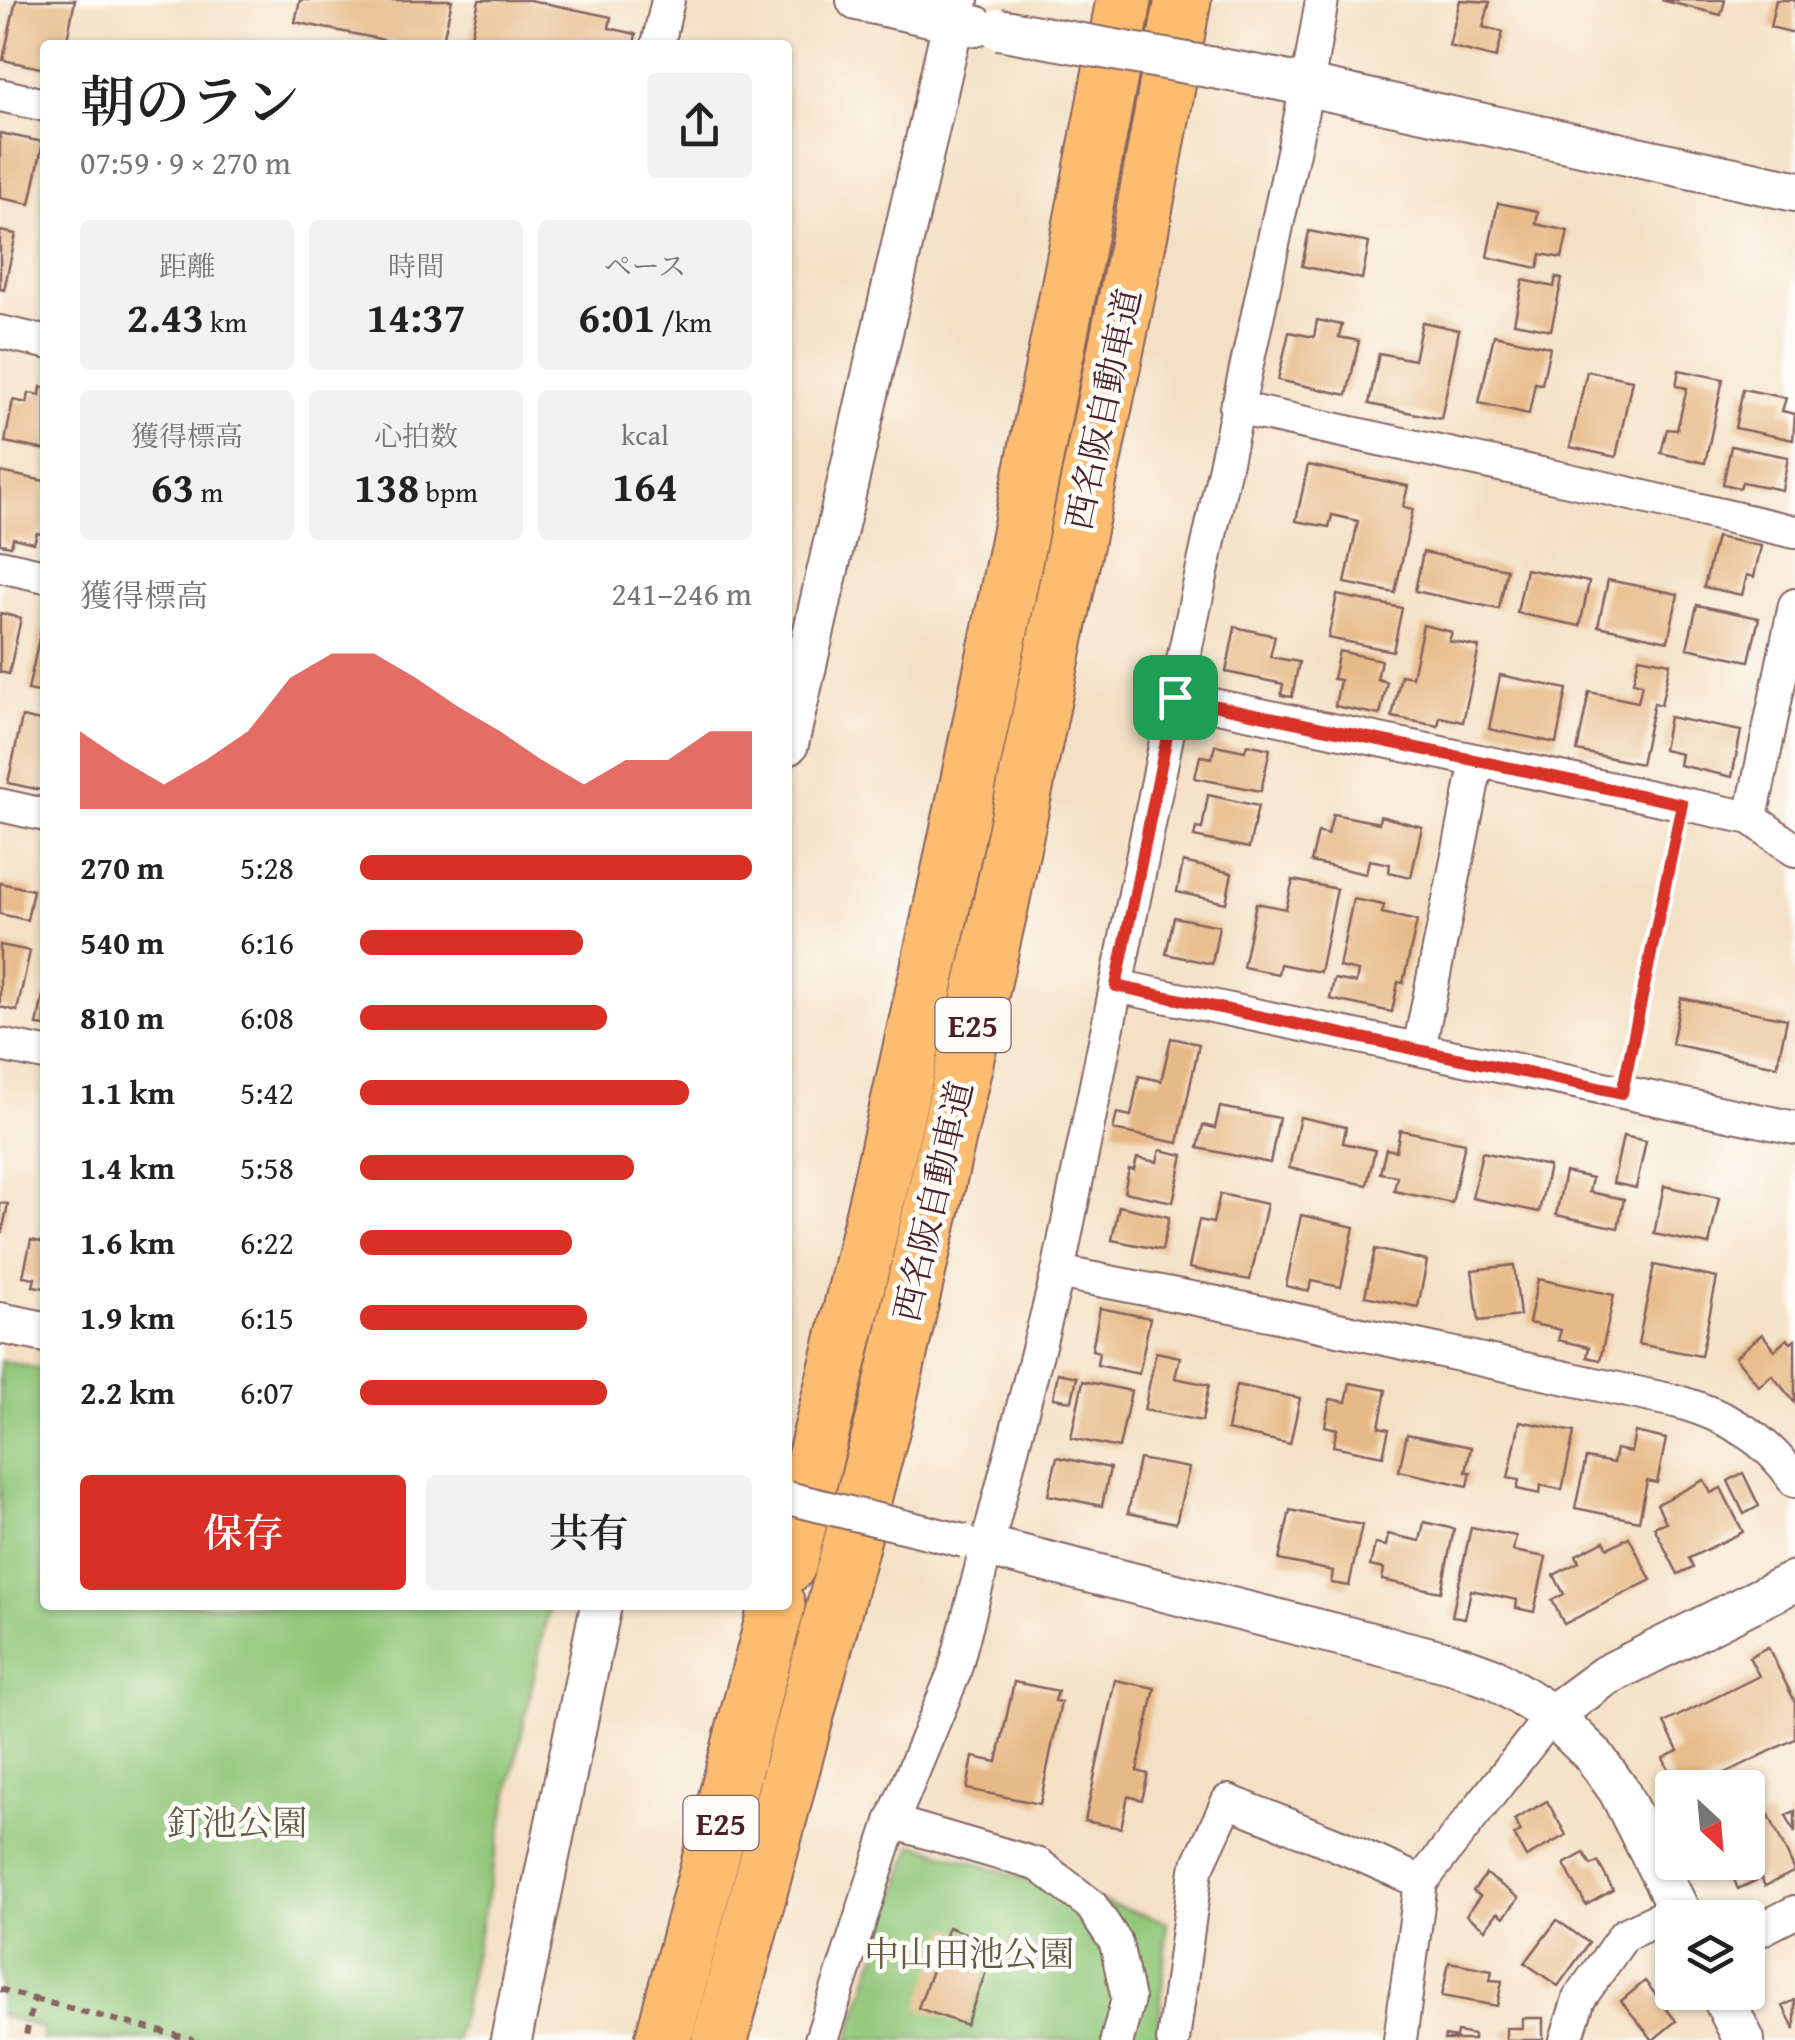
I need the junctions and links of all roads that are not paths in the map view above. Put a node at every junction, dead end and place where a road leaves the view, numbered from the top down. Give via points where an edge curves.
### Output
1 (668, 0) edge
2 (857, 0) edge
3 (1124, 0) edge
4 (1183, 0) edge
5 (1322, 0) edge
6 (955, 11) edge
7 (659, 40) edge
8 (1291, 83) junction
9 (0, 96) edge
10 (40, 104) edge
11 (1795, 191) edge
12 (0, 332) edge
13 (40, 341) edge
14 (1236, 408) junction
15 (1795, 532) edge
16 (0, 566) edge
17 (40, 575) edge
18 (1795, 605) edge
19 (1175, 697) junction
20 (792, 719) edge
21 (1477, 760) junction
22 (0, 805) edge
23 (40, 814) edge
24 (1752, 818) junction
25 (1795, 850) edge
26 (1116, 986) junction
27 (0, 1045) edge
28 (1419, 1049) junction
29 (40, 1053) edge
30 (1795, 1128) edge
31 (1058, 1272) junction
32 (0, 1323) edge
33 (40, 1331) edge
34 (1795, 1481) edge
35 (792, 1499) edge
36 (976, 1544) junction
37 (792, 1549) edge
38 (1795, 1581) edge
39 (600, 1610) edge
40 (776, 1610) edge
41 (1552, 1715) junction
42 (892, 1822) junction
43 (1420, 1882) junction
44 (1674, 1900) edge
45 (1795, 1912) edge
46 (1655, 1923) edge
47 (1765, 1927) edge
48 (1729, 2010) edge
49 (511, 2040) edge
50 (663, 2040) edge
51 (720, 2040) edge
52 (821, 2040) edge
53 (1118, 2040) edge
54 (1173, 2040) edge
55 (1400, 2040) edge
56 (1566, 2040) edge
57 (1744, 2040) edge

1 - 7 street
2 - 6 street
3 - 37 highway, 西名阪自動車道 / E25 via 947,892
4 - 51 highway, 西名阪自動車道 / E25 via 1001,902 910,1305
5 - 8 street
6 - 8 street, bridge via 998,30
6 - 20 street
8 - 11 street
8 - 14 street
9 - 10 street
12 - 13 street
14 - 15 street
14 - 19 street
16 - 17 street
18 - 24 street
19 - 21 street
19 - 26 street
21 - 24 street
21 - 28 street
22 - 23 street
24 - 25 street
26 - 28 street
26 - 31 street
27 - 29 street
28 - 30 street
31 - 34 street via 1692,1406 1754,1436
31 - 36 street
32 - 33 street
35 - 36 street, bridge
36 - 41 street via 1451,1663 1495,1679
36 - 42 street via 954,1673
38 - 41 street via 1605,1676
39 - 49 street
40 - 50 highway, E25
41 - 43 street
41 - 44 street via 1620,1792
42 - 52 street
42 - 53 street via 1039,1865 1091,1904 1116,1944 1128,1999
43 - 54 street via 1228,1801 1196,1870
43 - 55 street
45 - 47 street
46 - 56 street via 1624,1936 1578,1999
48 - 57 street

